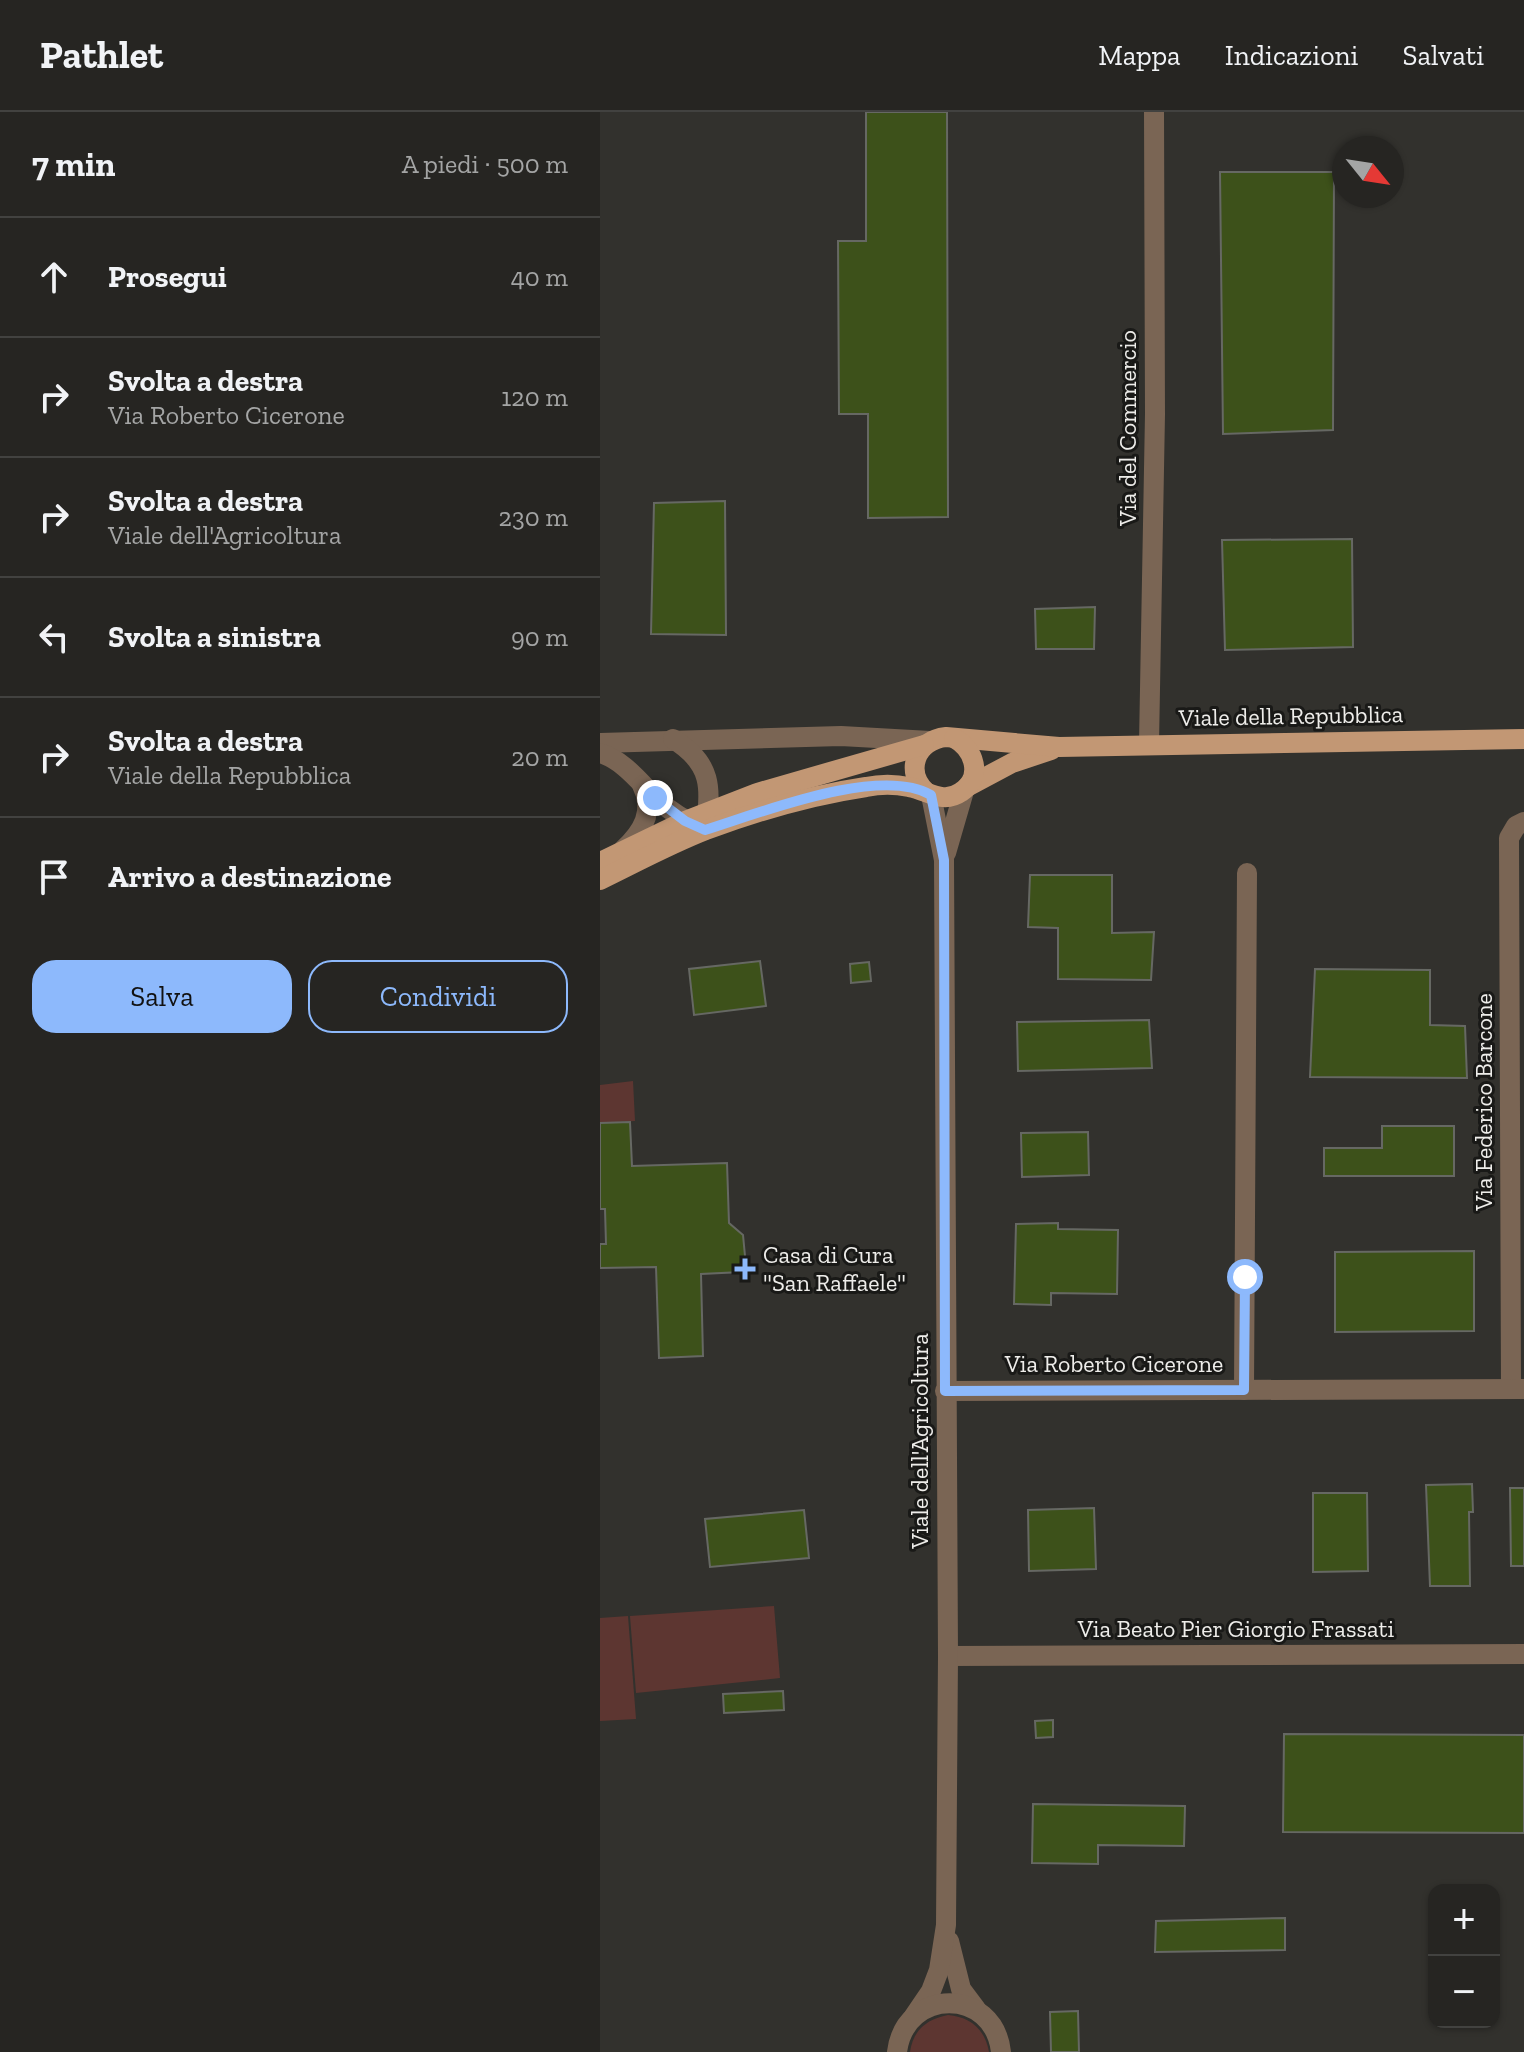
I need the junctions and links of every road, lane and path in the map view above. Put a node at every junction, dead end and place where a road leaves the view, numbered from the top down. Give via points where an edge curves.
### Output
1 (1154, 112) edge
2 (954, 738) junction
3 (673, 739) junction
4 (1524, 739) edge
5 (600, 743) edge
6 (927, 743) junction
7 (1149, 744) junction
8 (1059, 747) junction
9 (600, 753) edge
10 (638, 778) junction
11 (966, 789) junction
12 (928, 794) junction
13 (685, 821) junction
14 (707, 821) junction
15 (1524, 822) edge
16 (623, 850) junction
17 (944, 860) junction
18 (600, 862) edge
19 (1247, 873) dead end
20 (600, 880) edge
21 (1517, 1389) edge
22 (1244, 1390) junction
23 (945, 1391) junction
24 (1524, 1654) edge
25 (948, 1656) junction
26 (946, 1925) junction
27 (976, 2009) junction
28 (914, 2016) junction
29 (897, 2052) edge
30 (1001, 2052) edge

1 - 7 street, Via del Commercio
2 - 6 main road
2 - 8 main road, Viale della Repubblica
2 - 11 main road via 973,759
3 - 5 street
3 - 6 street via 841,736
3 - 14 street via 690,750 707,778
4 - 7 main road, Viale della Repubblica
6 - 12 main road via 914,769
6 - 14 main road via 757,793
7 - 8 main road, Viale della Repubblica
8 - 11 main road, Viale della Repubblica via 1012,763
9 - 10 street
10 - 13 street
10 - 16 street via 648,815 636,839
11 - 12 main road via 951,797
11 - 17 street, Viale dell'Agricoltura
12 - 14 main road via 910,787 868,786
12 - 17 street, Viale dell'Agricoltura
13 - 14 street
13 - 16 main road
14 - 20 main road
15 - 21 street, Via Federico Barcone via 1509,838
16 - 18 main road
17 - 23 street, Viale dell'Agricoltura
19 - 22 street
21 - 22 street, Via Roberto Cicerone
22 - 23 street, Via Roberto Cicerone
23 - 25 street, Viale dell'Agricoltura
24 - 25 street, Via Beato Pier Giorgio Frassati
25 - 26 street, Viale dell'Agricoltura
26 - 27 street, Viale dell'Agricoltura via 961,1989
26 - 28 street, Viale dell'Agricoltura via 939,1970
27 - 28 street via 944,2003
27 - 30 street, Viale dell'Agricoltura via 997,2033
28 - 29 street, Viale dell'Agricoltura

